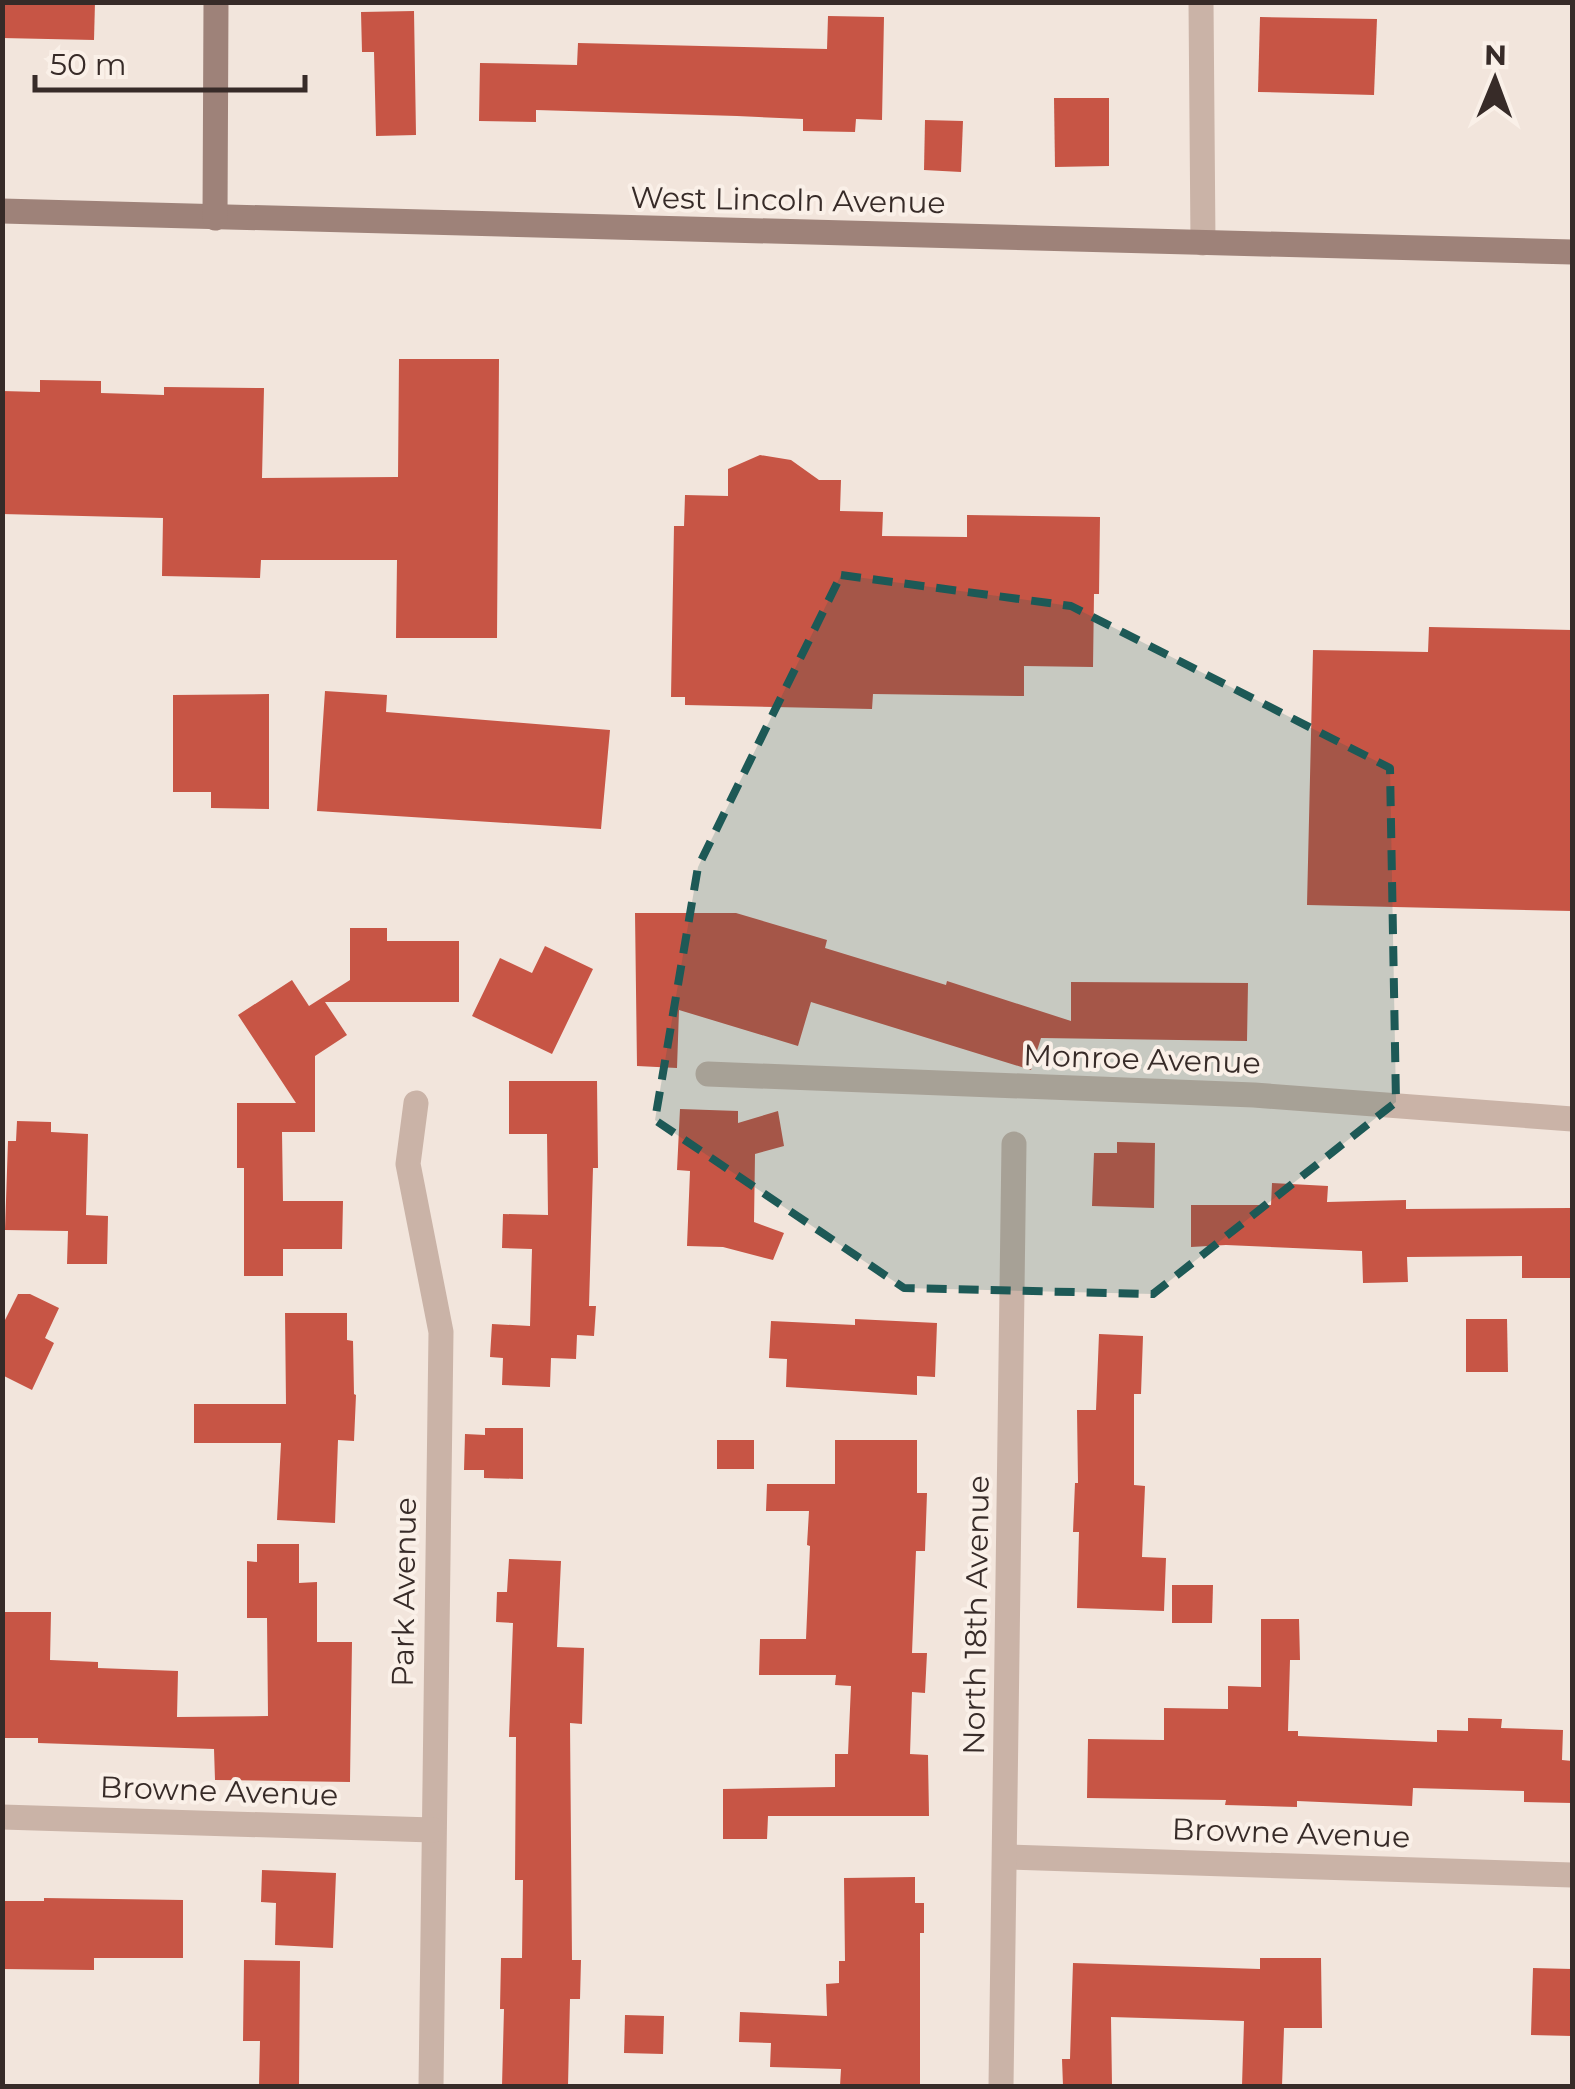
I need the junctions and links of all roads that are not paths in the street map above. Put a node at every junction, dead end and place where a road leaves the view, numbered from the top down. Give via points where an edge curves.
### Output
1 (216, 2) edge
2 (1201, 2) edge
3 (2, 212) edge
4 (215, 218) junction
5 (1203, 243) junction
6 (1572, 252) edge
7 (708, 1074) dead end
8 (416, 1103) dead end
9 (1572, 1119) edge
10 (1014, 1144) dead end
11 (2, 1817) edge
12 (433, 1830) junction
13 (1006, 1857) junction
14 (1572, 1874) edge
15 (431, 2086) edge
16 (1001, 2086) edge

1 - 4 street
2 - 5 street
3 - 4 street, West Lincoln Avenue
4 - 5 street, West Lincoln Avenue
5 - 6 street, West Lincoln Avenue
7 - 9 street, Monroe Avenue via 1254,1095
8 - 12 street, Park Avenue via 408,1164 441,1332
10 - 13 street, North 18th Avenue
11 - 12 street, Browne Avenue
12 - 15 street, Park Avenue
13 - 14 street, Browne Avenue
13 - 16 street, North 18th Avenue

